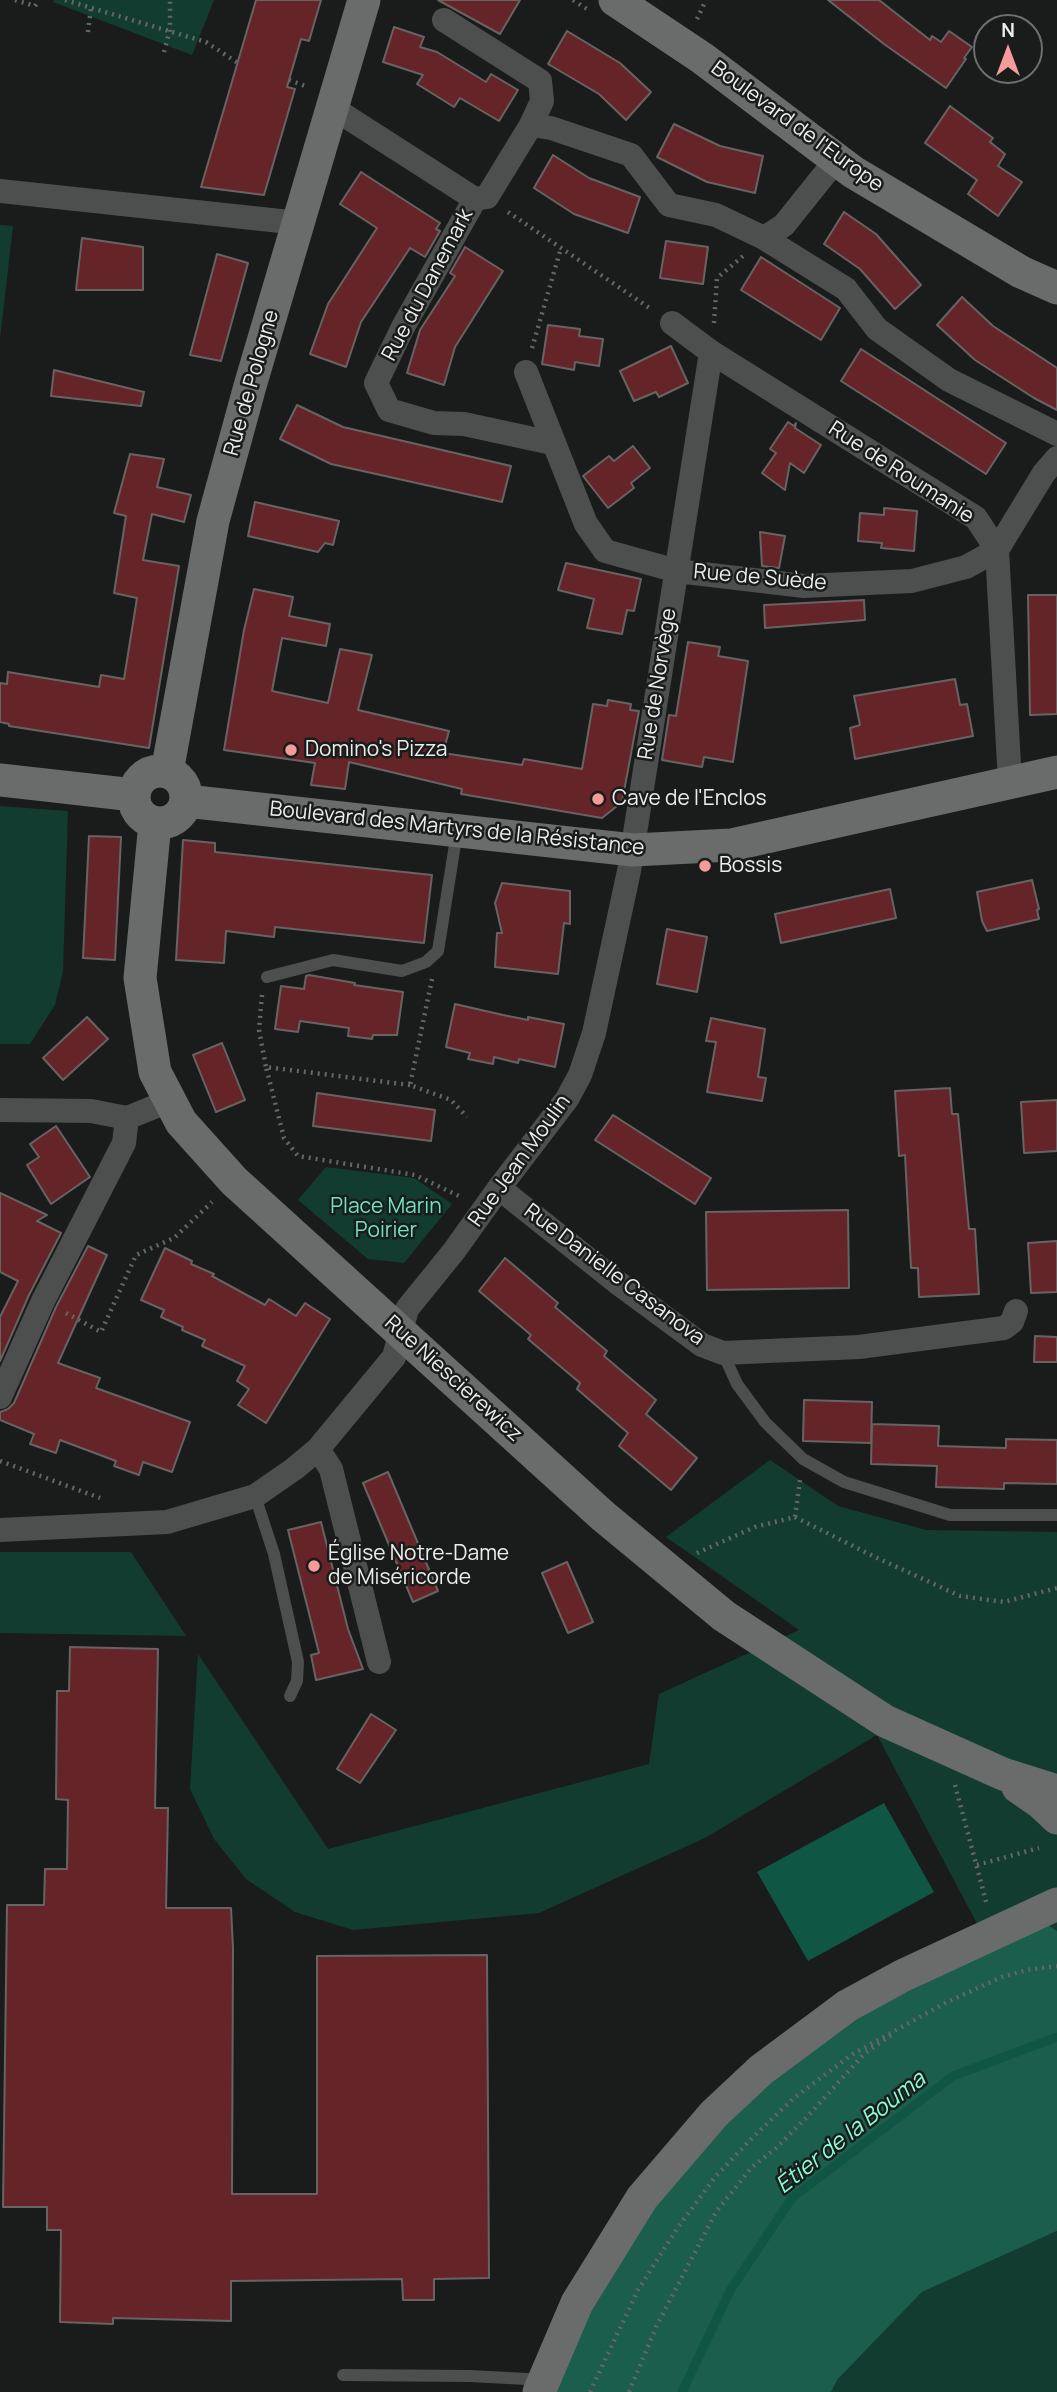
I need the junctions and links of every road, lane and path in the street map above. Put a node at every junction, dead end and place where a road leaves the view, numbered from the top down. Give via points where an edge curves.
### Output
1 (15, 0) edge
2 (39, 0) edge
3 (65, 0) edge
4 (170, 0) edge
5 (364, 0) edge
6 (615, 0) edge
7 (706, 0) edge
8 (91, 8) junction
9 (444, 20) dead end
10 (694, 27) dead end
11 (170, 30) junction
12 (88, 32) dead end
13 (164, 51) dead end
14 (238, 62) dead end
15 (333, 108) junction
16 (531, 125) junction
17 (836, 160) junction
18 (0, 191) edge
19 (481, 198) junction
20 (299, 223) junction
21 (764, 238) junction
22 (561, 248) junction
23 (1057, 288) edge
24 (672, 323) joint
25 (711, 352) junction
26 (526, 372) joint
27 (1057, 434) edge
28 (552, 443) junction
29 (1057, 458) edge
30 (997, 550) junction
31 (677, 571) junction
32 (167, 772) junction
33 (1057, 772) edge
34 (0, 780) edge
35 (1010, 782) junction
36 (134, 795) junction
37 (186, 801) junction
38 (155, 823) junction
39 (457, 832) junction
40 (633, 850) junction
41 (438, 951) junction
42 (267, 977) joint
43 (266, 1067) junction
44 (410, 1085) junction
45 (169, 1101) junction
46 (0, 1110) edge
47 (467, 1117) dead end
48 (127, 1118) junction
49 (234, 1181) junction
50 (499, 1188) junction
51 (484, 1208) junction
52 (43, 1301) junction
53 (1016, 1311) dead end
54 (401, 1332) junction
55 (723, 1353) junction
56 (0, 1397) edge
57 (318, 1449) junction
58 (803, 1459) junction
59 (0, 1461) edge
60 (255, 1496) junction
61 (103, 1499) dead end
62 (1057, 1515) edge
63 (795, 1517) junction
64 (0, 1530) edge
65 (696, 1553) dead end
66 (1057, 1588) edge
67 (379, 1662) dead end
68 (290, 1696) dead end
69 (963, 1756) junction
70 (1003, 1774) junction
71 (1057, 1791) edge
72 (1057, 1818) edge
73 (1039, 1849) dead end
74 (977, 1865) junction
75 (986, 1898) dead end
76 (1057, 1905) edge
77 (1057, 1967) edge
78 (343, 2375) dead end
79 (540, 2388) edge
80 (590, 2392) edge
81 (628, 2392) edge

1 - 2 path via 35,6
3 - 8 path
4 - 11 path
5 - 15 street, Rue de Pologne
6 - 17 street, Boulevard de l'Europe via 702,58
7 - 10 path
8 - 11 path
8 - 12 path
9 - 16 street via 540,81 542,101
11 - 13 path
11 - 14 path via 206,42
15 - 19 street, Rue du Danemark
15 - 20 street, Rue de Pologne
16 - 19 street
16 - 21 street via 631,155 669,205 716,215
17 - 21 street via 784,225
17 - 23 street, Boulevard de l'Europe via 1021,272
18 - 20 street
19 - 22 path
19 - 28 street, Rue du Danemark via 403,327 376,383 389,410 435,423 464,424
20 - 32 street, Rue de Pologne via 213,521
21 - 25 path via 718,278
21 - 27 street via 846,289 877,329 949,380
22 - 24 path
22 - 26 path
24 - 25 street, Rue de Roumanie
25 - 30 street, Rue de Roumanie via 976,519
25 - 31 street, Rue de Norvège
26 - 28 street, Rue de Suède
28 - 31 street, Rue de Suède via 586,524 606,551
29 - 30 street
30 - 31 street, Rue de Suède via 966,567 912,581 804,586
30 - 35 street
31 - 40 street, Rue de Norvège
32 - 36 street via 157,771 141,779
32 - 37 street via 184,786
33 - 35 street, Boulevard des Martyrs de la Résistance
34 - 36 street
35 - 40 street, Boulevard des Martyrs de la Résistance via 732,845
36 - 38 street via 137,810
37 - 38 street via 179,816
37 - 39 street, Boulevard des Martyrs de la Résistance
38 - 45 street, Rue Niescierewicz via 141,978 155,1072
39 - 40 street, Boulevard des Martyrs de la Résistance
39 - 41 lane
40 - 50 street, Rue Jean Moulin via 594,1033 580,1074 548,1126
41 - 42 lane via 426,962 402,971 333,960
41 - 44 path
42 - 43 path via 259,1030
43 - 44 path
43 - 51 path via 284,1138 298,1156 415,1175
44 - 47 path via 451,1100
45 - 48 street
45 - 49 street, Rue Niescierewicz via 181,1122
46 - 48 street via 91,1111
48 - 52 street via 124,1143
49 - 52 path via 174,1238 136,1255 101,1332
49 - 54 street, Rue Niescierewicz
50 - 51 street, Rue Jean Moulin
50 - 55 street, Rue Danielle Casanova via 702,1345
51 - 54 street, Rue Jean Moulin via 407,1309
52 - 56 street
53 - 55 street, Rue Danielle Casanova via 1004,1328 859,1347
54 - 57 street, Rue Jean Moulin via 394,1357
54 - 69 street, Rue Niescierewicz via 603,1516 724,1616 884,1721
55 - 58 lane via 737,1384 765,1422
57 - 60 street, Rue Jean Moulin
57 - 67 street via 331,1469
58 - 62 lane via 844,1482 950,1515
58 - 63 path
59 - 61 path
60 - 64 street, Rue Jean Moulin via 167,1522
60 - 68 lane via 274,1554 298,1662
63 - 65 path via 755,1527
63 - 66 path via 960,1596 1004,1602
69 - 70 street, Rue Niescierewicz
69 - 74 path via 955,1783
70 - 71 street, Rue Niescierewicz
70 - 72 street, Rue Niescierewicz
73 - 74 path
74 - 75 path
76 - 79 street via 847,2006 713,2114 642,2198 577,2303
77 - 80 path via 1002,1977 945,2003 851,2055 794,2098 716,2176 678,2227 638,2290
77 - 81 path via 1002,1978 906,2025 865,2053 806,2118 752,2167 716,2211
78 - 79 lane via 527,2379

